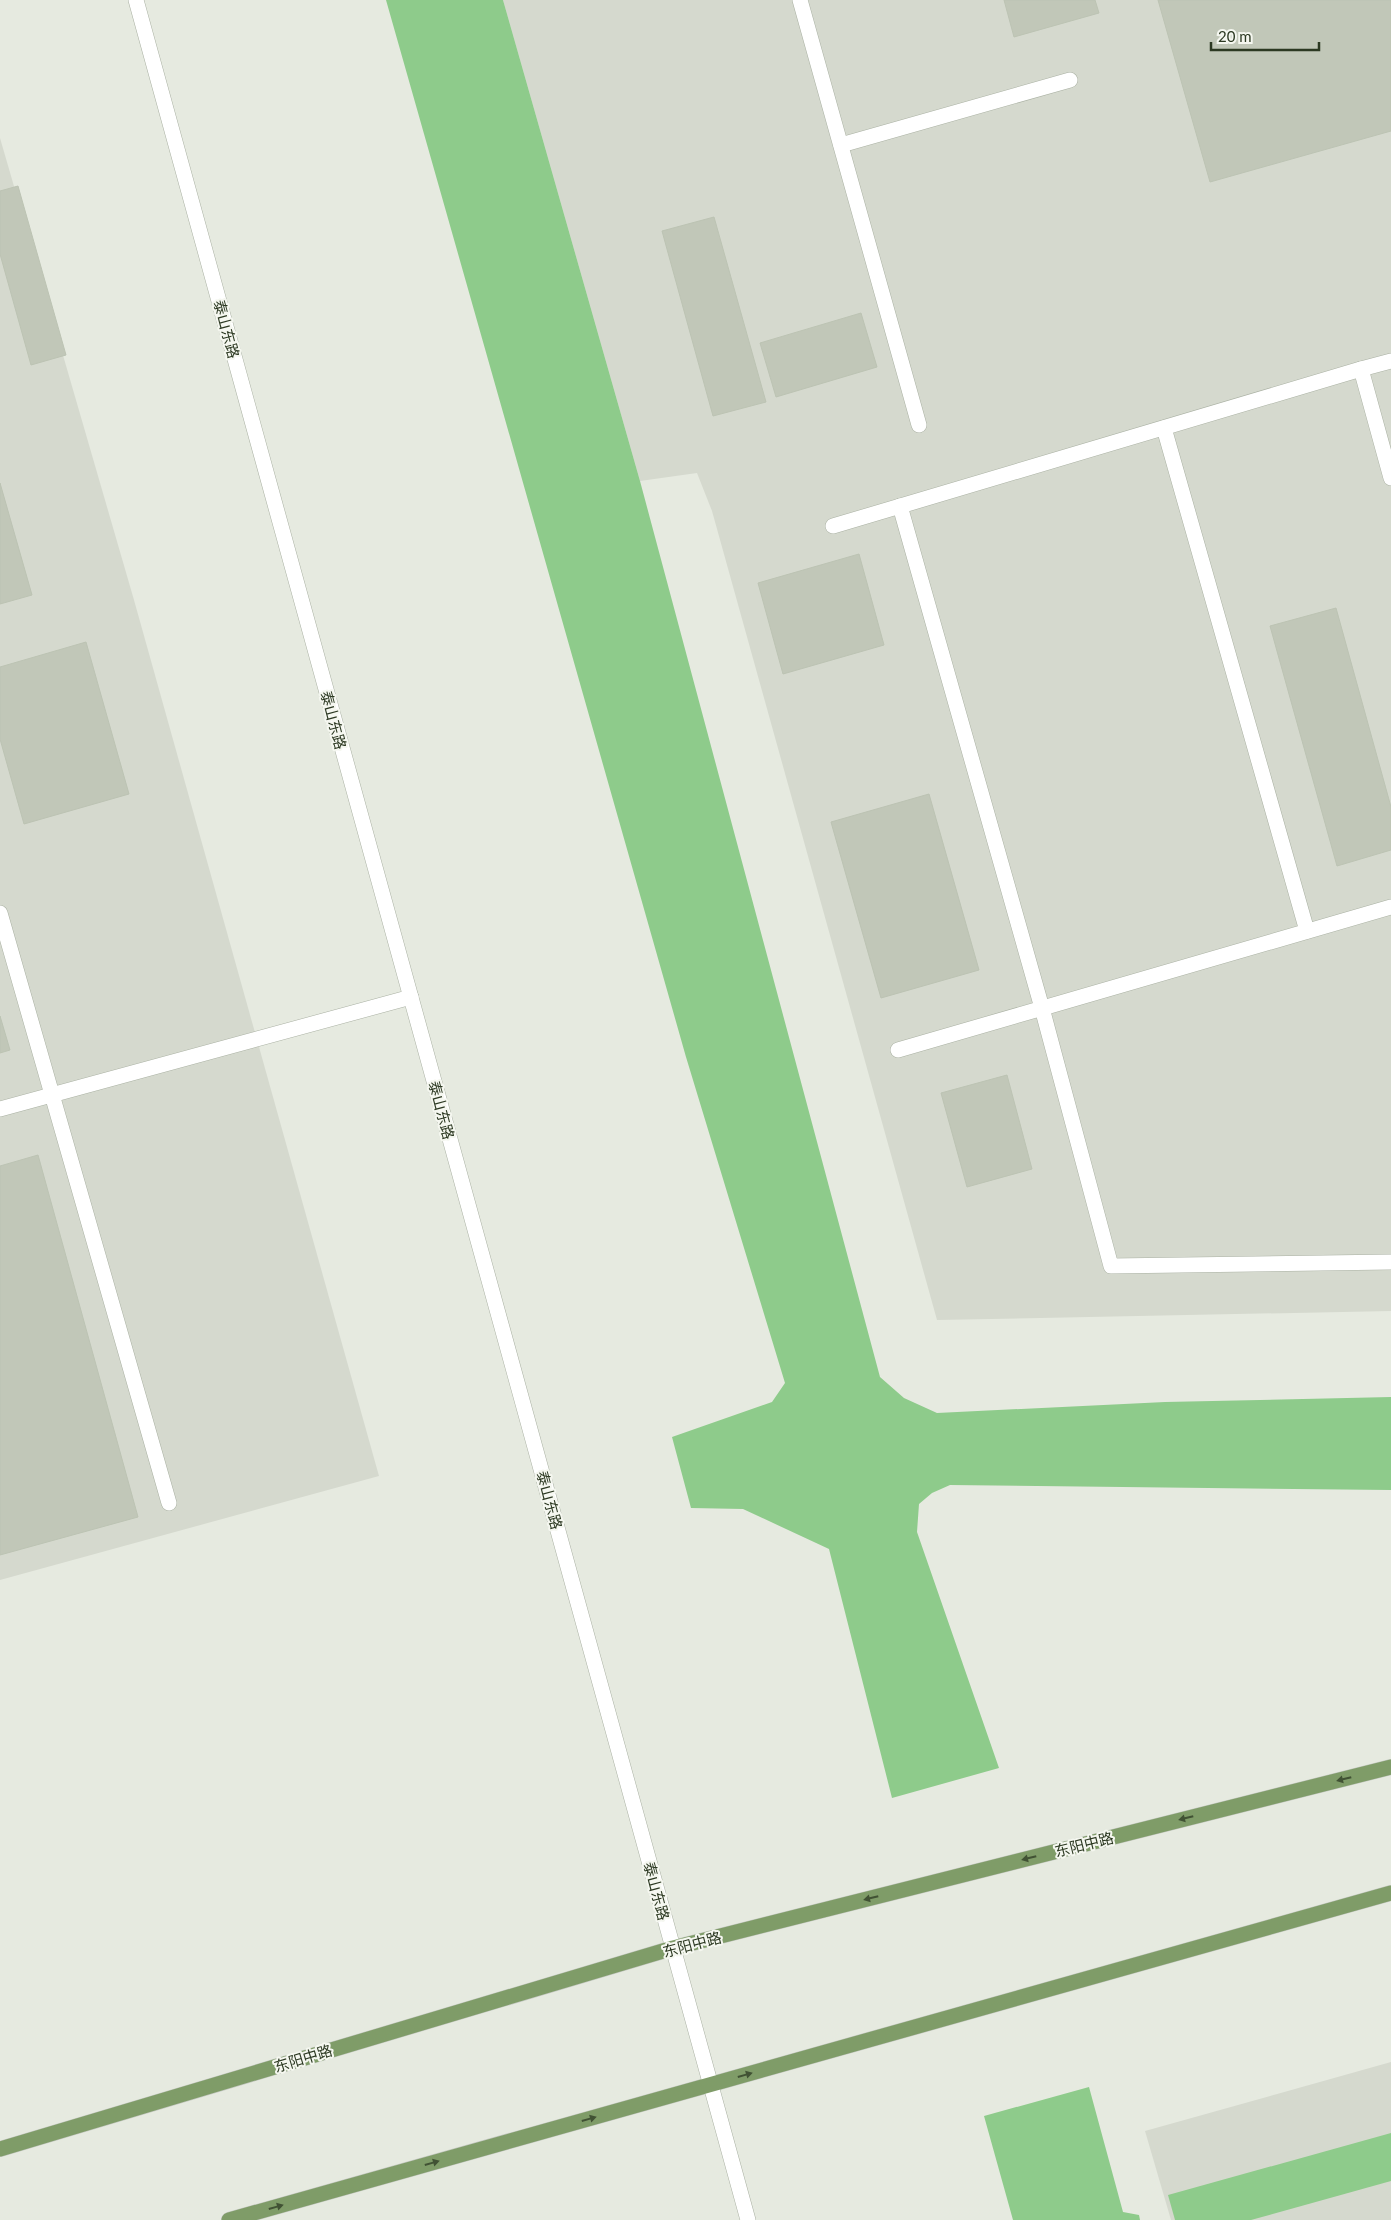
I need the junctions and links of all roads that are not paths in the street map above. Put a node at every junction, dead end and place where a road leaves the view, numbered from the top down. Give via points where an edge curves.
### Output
1 (136, 0) edge
2 (800, 0) edge
3 (1070, 80) dead end
4 (841, 145) junction
5 (1391, 361) edge
6 (1361, 370) junction
7 (919, 425) dead end
8 (1164, 428) junction
9 (1391, 478) edge
10 (900, 506) junction
11 (832, 526) dead end
12 (1391, 907) edge
13 (0, 913) edge
14 (1306, 931) junction
15 (411, 997) junction
16 (1042, 1008) junction
17 (898, 1050) dead end
18 (52, 1095) junction
19 (0, 1109) edge
20 (1391, 1262) edge
21 (169, 1503) dead end
22 (1391, 1767) edge
23 (1391, 1893) edge
24 (673, 1948) junction
25 (710, 2085) junction
26 (0, 2149) edge
27 (229, 2220) edge
28 (748, 2220) edge

1 - 15 street, 泰山东路
2 - 4 street
3 - 4 street
4 - 7 street
5 - 6 street
6 - 8 street
6 - 9 street
8 - 10 street
8 - 14 street
10 - 11 street
10 - 16 street
12 - 14 street
13 - 18 street
14 - 16 street
15 - 18 street
15 - 24 street, 泰山东路
16 - 17 street
16 - 20 street via 1111,1266
18 - 19 street
18 - 21 street
22 -> 24 main road, 东阳中路
25 -> 23 main road
24 - 25 street, 泰山东路
24 - 26 main road, 东阳中路
27 -> 25 main road
25 - 28 street, 泰山东路

